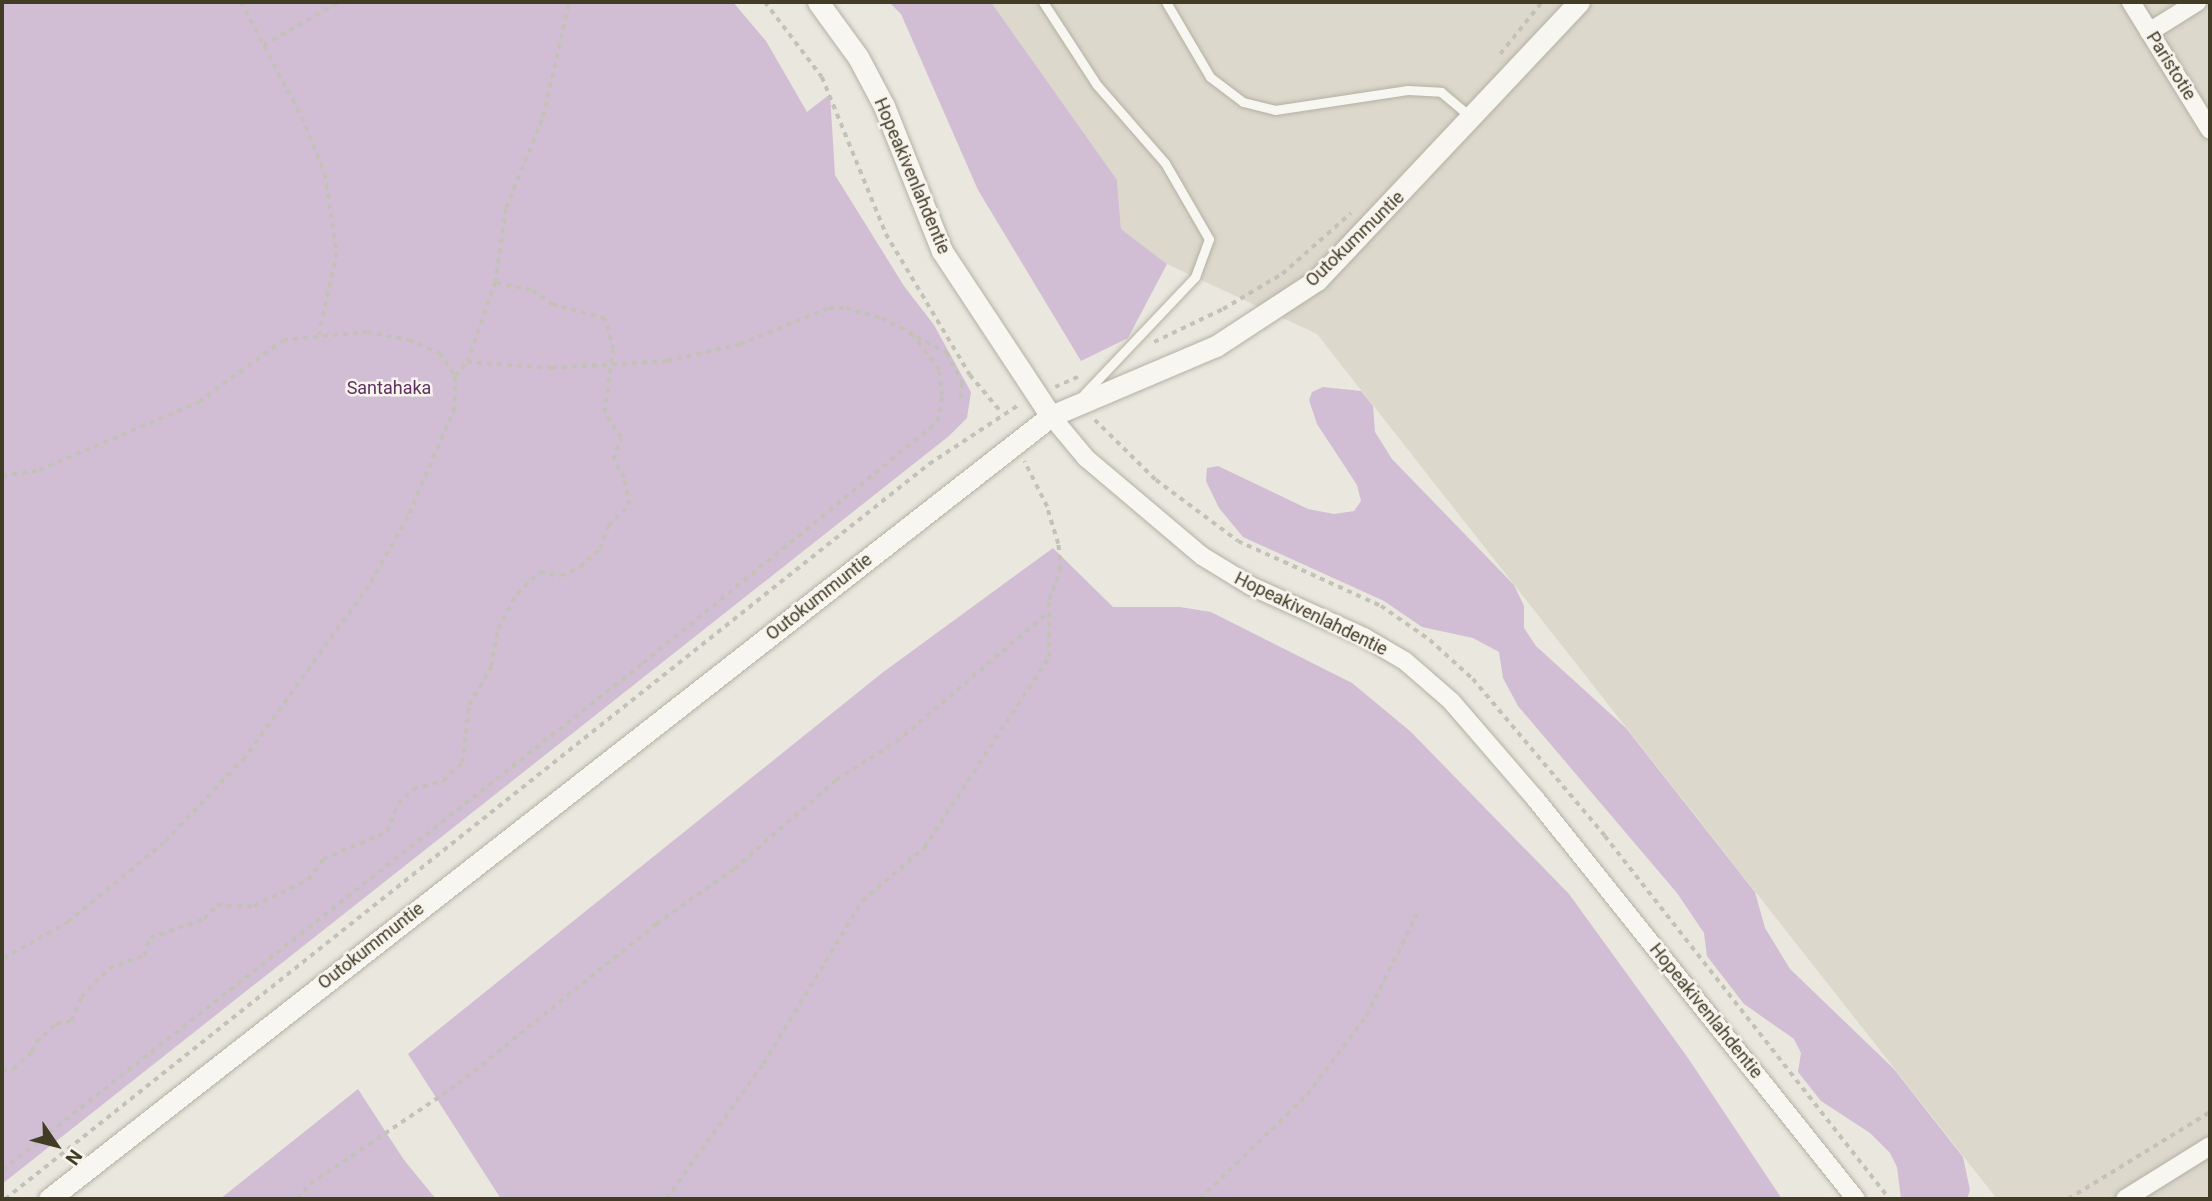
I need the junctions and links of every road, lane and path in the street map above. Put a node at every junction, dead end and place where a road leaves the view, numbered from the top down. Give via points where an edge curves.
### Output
1 (241, 2) edge
2 (340, 2) edge
3 (569, 2) edge
4 (765, 2) edge
5 (818, 2) edge
6 (1043, 2) edge
7 (1166, 2) edge
8 (1542, 2) edge
9 (1579, 2) edge
10 (2132, 2) edge
11 (2197, 2) edge
12 (2149, 32) junction
13 (263, 45) junction
14 (1496, 59) dead end
15 (1472, 118) junction
16 (2210, 130) edge
17 (1359, 206) dead end
18 (495, 283) junction
19 (910, 332) junction
20 (319, 335) junction
21 (1125, 355) junction
22 (467, 362) junction
23 (611, 366) junction
24 (1089, 372) dead end
25 (455, 376) junction
26 (1037, 396) junction
27 (961, 402) dead end
28 (1077, 402) junction
29 (1002, 413) junction
30 (1051, 416) junction
31 (1018, 442) junction
32 (2, 476) edge
33 (1049, 612) junction
34 (1418, 914) dead end
35 (2, 960) edge
36 (2, 1070) edge
37 (2210, 1111) edge
38 (2210, 1146) edge
39 (2, 1170) edge
40 (5, 1199) edge
41 (50, 1199) edge
42 (297, 1199) edge
43 (666, 1199) edge
44 (1200, 1199) edge
45 (1856, 1199) edge
46 (2068, 1199) edge
47 (2124, 1199) edge

1 - 13 path
2 - 13 path
3 - 18 path via 543,117 506,208
4 - 29 path via 822,77 886,234 970,375
5 - 26 street, Hopeakivenlahdentie via 858,57 884,106 942,251
6 - 21 lane via 1097,85 1165,163 1209,239 1195,277
7 - 15 lane via 1210,77 1243,102 1275,110 1408,90 1441,92
8 - 14 path
9 - 15 street, Outokummuntie
10 - 12 street, Paristotie
11 - 12 street
12 - 16 street, Paristotie
13 - 20 path via 326,174 337,253
15 - 28 street, Outokummuntie via 1317,280 1271,314 1216,346
17 - 21 path via 1282,274 1223,309
18 - 22 path
18 - 23 path via 531,290 552,306 605,319 613,350
19 - 23 path via 862,312 829,308 740,344
19 - 27 path via 947,353 962,383
19 - 39 path via 939,370 942,396 937,422 643,663
20 - 25 path via 367,332 409,340 440,353
20 - 32 path via 283,340 199,402 39,470
21 - 28 lane
22 - 23 path
22 - 25 path
23 - 36 path via 604,413 621,438 613,460 624,478 629,505 608,526 600,549 580,567 561,576 540,572 517,594 498,629 491,667 469,705 461,763 443,781 413,789 398,804 387,832 323,859 308,880 254,906 217,905 204,919 150,939 144,956 109,968 81,997 71,1021 56,1024 13,1069
24 - 26 path
25 - 35 path via 455,408 408,517 369,586 253,747 164,843 69,922
26 - 29 path
26 - 30 street, Hopeakivenlahdentie
28 - 30 street, Outokummuntie
29 - 40 path via 929,464
30 - 31 street, Outokummuntie
30 - 45 street, Hopeakivenlahdentie via 1086,458 1202,556 1251,586 1364,637 1405,662 1451,701 1534,797
31 - 33 path via 1058,544 1060,570
31 - 41 street, Outokummuntie
33 - 42 path via 896,742 836,780 734,869 656,924 458,1084 310,1184
33 - 43 path via 1049,657 925,848 862,901 763,1064
34 - 44 path via 1366,1016 1307,1095
37 - 46 path
38 - 47 street

